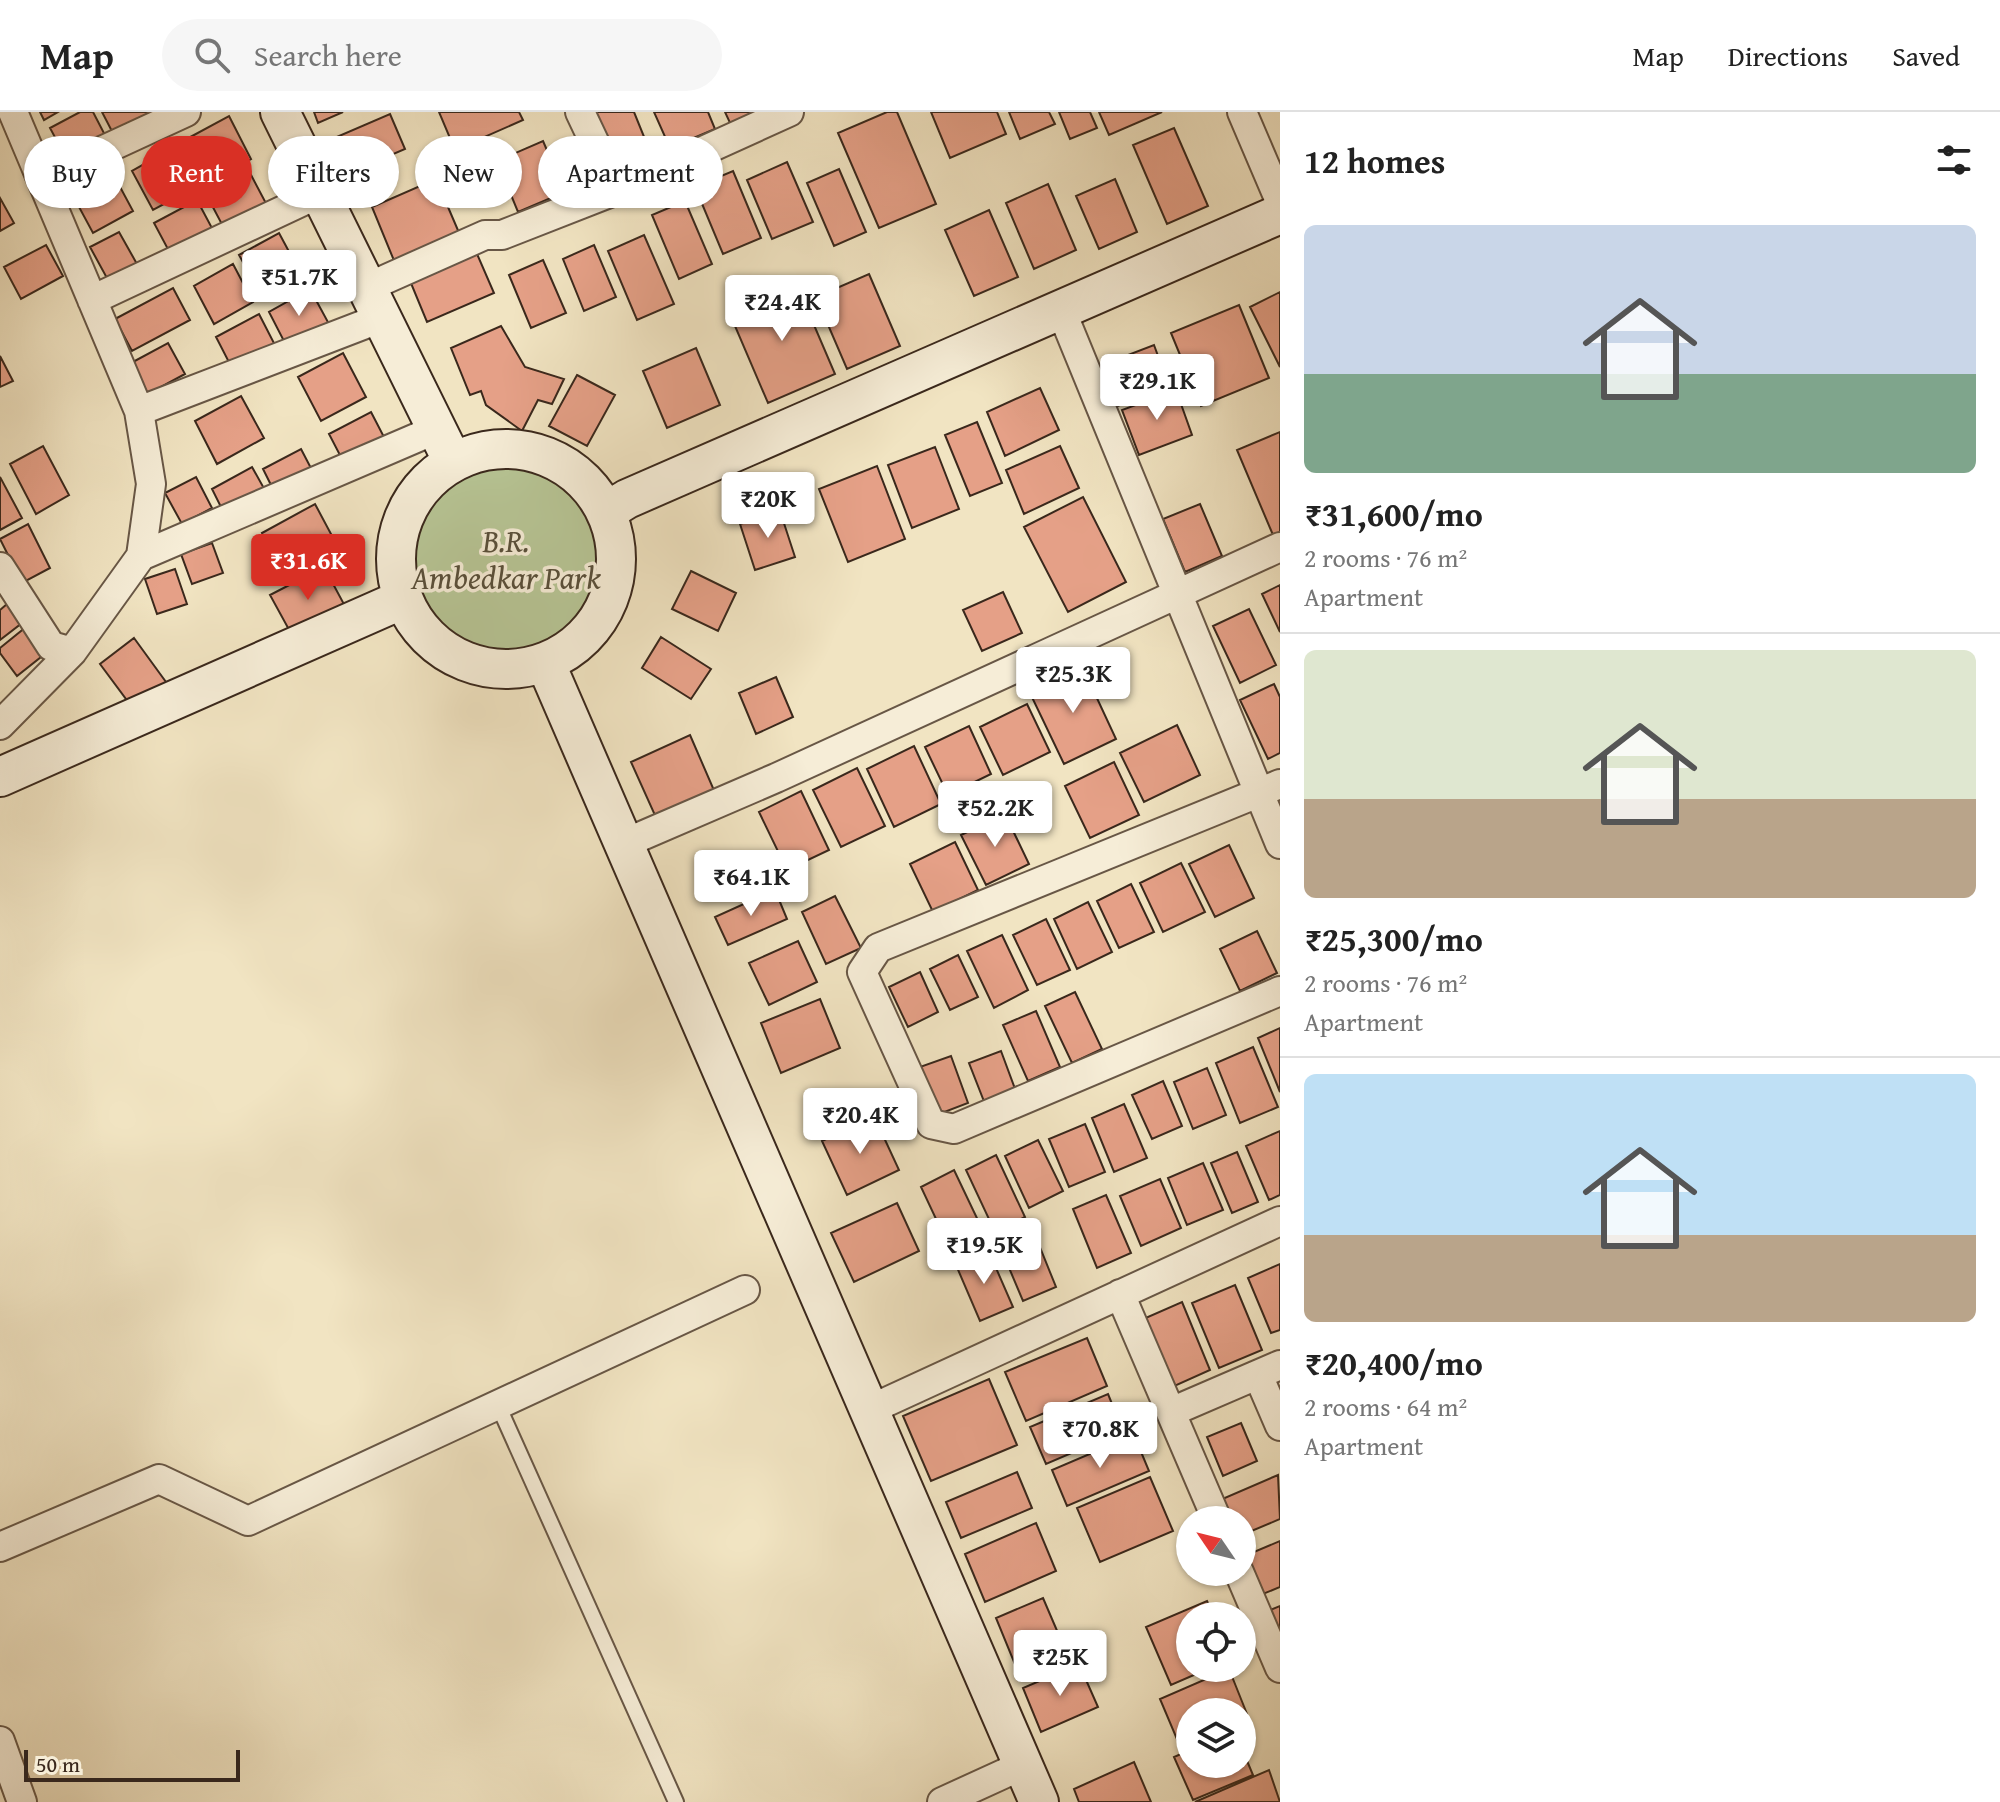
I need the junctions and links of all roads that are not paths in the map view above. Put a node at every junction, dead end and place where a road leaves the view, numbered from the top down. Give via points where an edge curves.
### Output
1 (13, 112) edge
2 (186, 112) edge
3 (280, 112) edge
4 (580, 112) edge
5 (789, 112) edge
6 (1242, 112) edge
7 (292, 136) edge
8 (591, 136) edge
9 (24, 138) edge
10 (125, 140) edge
11 (723, 142) edge
12 (1280, 201) edge
13 (53, 208) edge
14 (288, 208) edge
15 (327, 208) edge
16 (571, 208) edge
17 (1280, 214) edge
18 (92, 300) junction
19 (374, 303) junction
20 (1061, 310) junction
21 (139, 411) junction
22 (445, 446) junction
23 (606, 512) junction
24 (1280, 547) edge
25 (141, 556) junction
26 (0, 567) edge
27 (1177, 593) junction
28 (403, 599) junction
29 (72, 652) junction
30 (545, 662) junction
31 (0, 725) edge
32 (0, 777) edge
33 (1270, 789) edge
34 (623, 844) junction
35 (1280, 844) edge
36 (1280, 991) edge
37 (1280, 1221) edge
38 (745, 1290) dead end
39 (1120, 1294) junction
40 (1269, 1370) edge
41 (498, 1405) junction
42 (869, 1410) junction
43 (1171, 1412) junction
44 (1280, 1426) edge
45 (1211, 1506) edge
46 (0, 1547) edge
47 (1245, 1586) edge
48 (1280, 1668) edge
49 (0, 1741) edge
50 (1023, 1765) junction
51 (22, 1802) edge
52 (676, 1802) edge
53 (942, 1802) edge
54 (1039, 1802) edge

1 - 9 street
2 - 10 street
3 - 7 street
4 - 8 street
5 - 11 street
6 - 12 street
13 - 18 street
14 - 18 street
15 - 19 street
16 - 19 street via 502,235 485,235
17 - 20 street
18 - 21 street
19 - 21 street
19 - 22 street
20 - 23 street
20 - 27 street
21 - 25 street via 151,484
22 - 23 street via 550,457 583,479
22 - 25 street
22 - 28 street via 437,473 402,521 396,560
23 - 30 street via 616,561 604,610 579,641
24 - 27 street
25 - 29 street
26 - 29 street via 51,646
27 - 33 street
27 - 34 street
28 - 30 street via 426,635 461,659 502,669
28 - 32 street
29 - 31 street
30 - 34 street
33 - 35 street
33 - 36 street via 878,948 862,972 931,1124 954,1129
34 - 42 street
37 - 39 street
38 - 41 street
39 - 42 street
39 - 43 street
40 - 43 street
40 - 44 street
41 - 46 street via 248,1521 159,1479
41 - 52 lane
42 - 50 street
43 - 45 street
47 - 48 street
49 - 51 street
50 - 53 street
50 - 54 street

